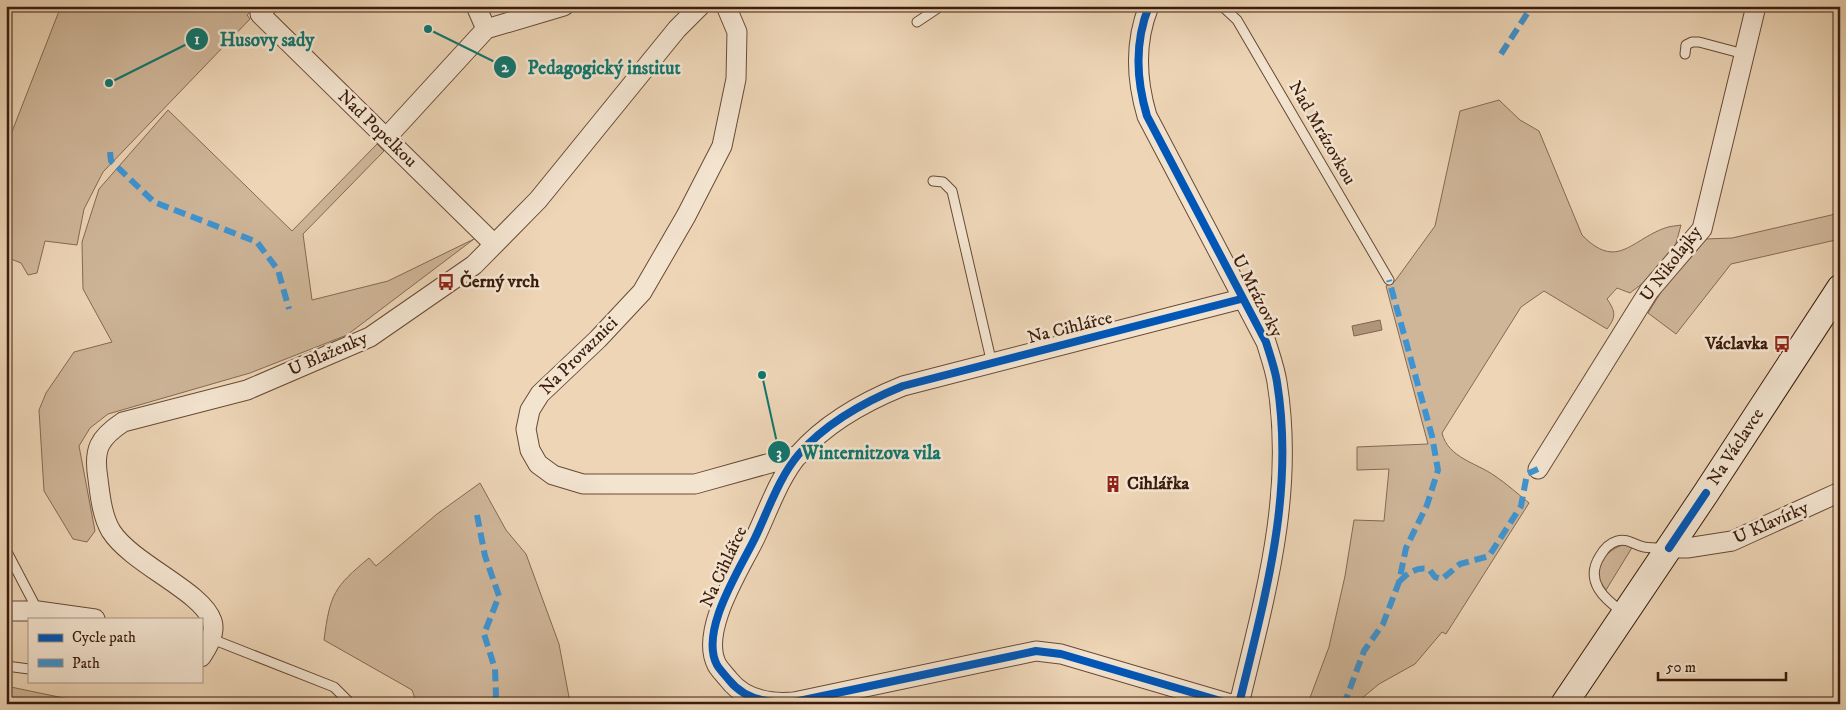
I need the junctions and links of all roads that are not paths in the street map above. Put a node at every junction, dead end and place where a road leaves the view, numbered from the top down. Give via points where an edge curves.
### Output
1 (476, 6) edge
2 (564, 6) edge
3 (700, 6) edge
4 (726, 6) edge
5 (941, 6) edge
6 (1149, 6) edge
7 (1222, 6) edge
8 (1756, 6) edge
9 (263, 10) edge
10 (917, 22) dead end
11 (486, 29) junction
12 (1684, 54) dead end
13 (1744, 54) junction
14 (386, 138) junction
15 (933, 181) dead end
16 (494, 244) junction
17 (1389, 280) dead end
18 (1840, 288) edge
19 (1241, 299) junction
20 (992, 364) junction
21 (799, 455) junction
22 (1538, 470) dead end
23 (1840, 492) edge
24 (1669, 548) junction
25 (6, 550) edge
26 (6, 611) edge
27 (38, 611) junction
28 (1624, 613) junction
29 (88, 618) edge
30 (212, 639) junction
31 (202, 654) edge
32 (6, 666) edge
33 (28, 669) edge
34 (351, 704) edge
35 (1231, 704) edge
36 (1239, 704) edge
37 (1564, 704) edge

1 - 11 street
2 - 11 street
3 - 16 street, U Blaženky via 676,29 538,200
4 - 21 street, Na Provaznici via 737,32 736,80 722,146 642,292 598,340 540,394 530,410 526,429 530,450 538,464 553,475 583,484 695,484
5 - 10 lane
6 - 19 street, U Mrázovky via 1139,38 1137,62 1145,109
7 - 17 lane, Nad Mrázovkou via 1237,20
8 - 13 street, U Nikolajky
9 - 14 street, Nad Popelkou
11 - 14 street
12 - 13 lane via 1686,45 1700,42
13 - 22 street, U Nikolajky via 1702,230 1649,291
14 - 16 street, Nad Popelkou
15 - 20 lane via 942,182 952,191
16 - 30 street, U Blaženky via 474,264 370,337 247,390 123,422 106,433 98,447 95,463 101,502 110,530 125,549 204,606 213,623
18 - 24 street, Na Václavce
19 - 20 street, Na Cihlářce
19 - 36 street, U Mrázovky via 1266,342 1277,380 1283,473 1275,552
20 - 21 street, Na Cihlářce via 883,394 831,427
21 - 35 street, Na Cihlářce via 771,504 716,617 713,642 716,664 734,686 758,700 794,702 1036,651 1061,654
23 - 24 street, U Klavírky via 1732,541
24 - 28 street, Na Václavce
24 - 28 lane via 1642,547 1618,540 1600,557 1594,572 1597,586 1606,600
25 - 27 lane
26 - 27 street
27 - 29 street
28 - 37 street, Na Václavce
30 - 31 street
30 - 34 lane via 334,688
32 - 33 lane

